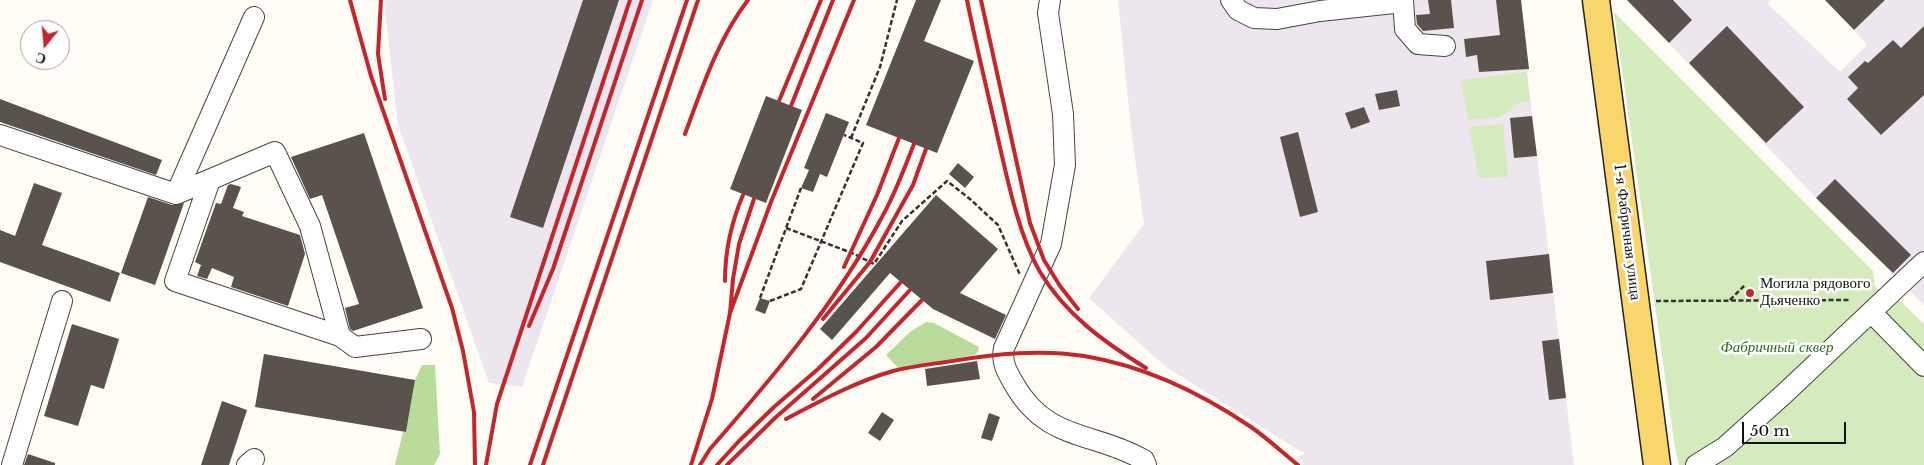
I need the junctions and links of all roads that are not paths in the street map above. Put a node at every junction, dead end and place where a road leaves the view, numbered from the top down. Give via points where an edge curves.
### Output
1 (1050, 0) edge
2 (1231, 0) edge
3 (1596, 0) edge
4 (1403, 1) edge
5 (254, 17) dead end
6 (1445, 46) dead end
7 (0, 135) edge
8 (210, 180) junction
9 (176, 194) junction
10 (1924, 262) edge
11 (62, 301) dead end
12 (1871, 312) junction
13 (340, 336) junction
14 (421, 339) dead end
15 (1924, 366) edge
16 (12, 465) edge
17 (1146, 465) edge
18 (1657, 465) edge
19 (1696, 465) edge

1 - 17 street via 1048,13 1064,114 1065,165 1051,244 1002,354 1008,373 1024,400 1047,422 1128,451 1144,460
2 - 4 street via 1238,10 1254,18 1277,19
3 - 18 main road, 1-я Фабричная улица
4 - 6 street via 1405,28 1418,44
5 - 9 street
7 - 9 street
8 - 9 street
8 - 13 street via 276,152 310,226
8 - 13 street via 176,281
10 - 12 street
11 - 16 street
12 - 15 street
12 - 19 street via 1725,447
13 - 14 street via 355,346

